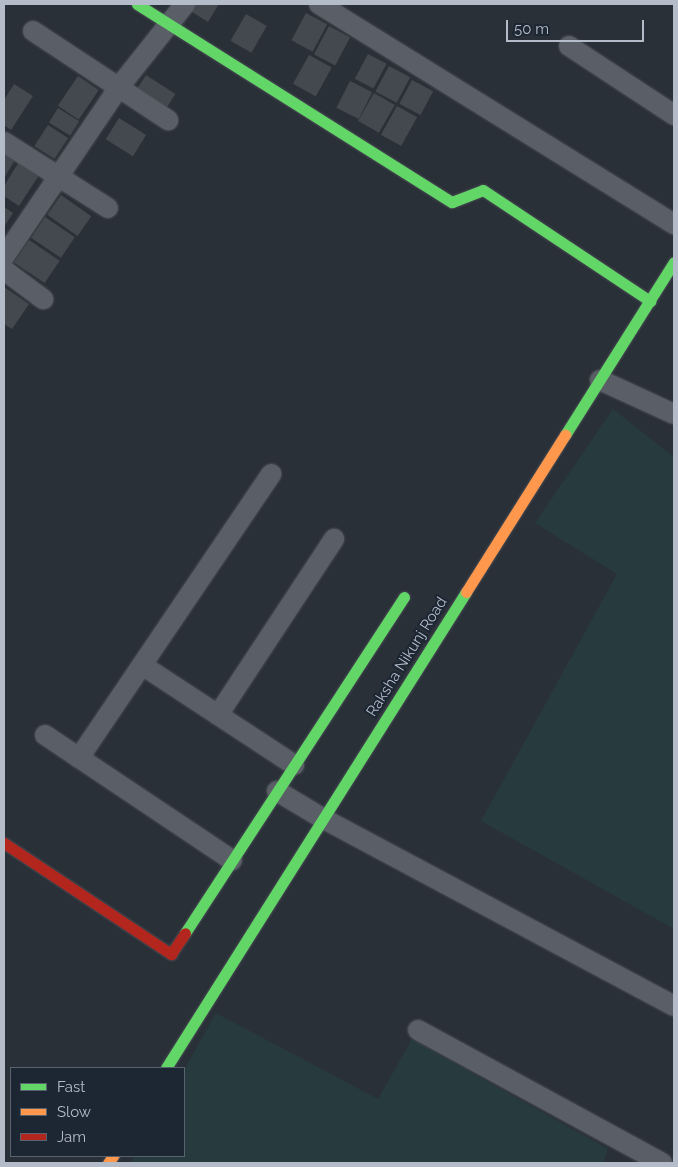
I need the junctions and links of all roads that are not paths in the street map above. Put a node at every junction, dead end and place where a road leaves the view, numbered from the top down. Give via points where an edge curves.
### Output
1 (137, 4) edge
2 (185, 4) edge
3 (319, 4) edge
4 (171, 25) junction
5 (33, 31) dead end
6 (569, 46) dead end
7 (119, 87) junction
8 (674, 115) edge
9 (168, 120) dead end
10 (4, 142) edge
11 (57, 177) junction
12 (108, 208) dead end
13 (674, 224) edge
14 (4, 257) edge
15 (674, 262) edge
16 (4, 270) edge
17 (43, 299) dead end
18 (650, 301) junction
19 (600, 380) junction
20 (674, 414) edge
21 (270, 474) dead end
22 (334, 539) dead end
23 (404, 597) dead end
24 (142, 665) junction
25 (218, 715) junction
26 (45, 735) dead end
27 (79, 758) junction
28 (294, 765) junction
29 (277, 790) junction
30 (322, 818) junction
31 (4, 844) edge
32 (232, 860) junction
33 (674, 1006) edge
34 (418, 1030) dead end
35 (167, 1067) edge
36 (662, 1163) edge

1 - 4 street
2 - 4 street
3 - 13 street
4 - 7 street
4 - 18 street via 452,202 483,190
5 - 7 street
6 - 8 street
7 - 9 street
7 - 11 street
10 - 11 street
11 - 12 street
11 - 14 street
15 - 18 street, Raksha Nikunj Road
16 - 17 street
18 - 19 street, Raksha Nikunj Road
19 - 20 street
19 - 30 street, Raksha Nikunj Road
21 - 24 street
22 - 25 street
23 - 28 street
24 - 25 street
24 - 27 street
25 - 28 street
26 - 27 street
27 - 32 street
28 - 29 street
29 - 30 street
29 - 32 street
30 - 33 street
30 - 35 street, Raksha Nikunj Road
31 - 32 street via 171,954
34 - 36 street

